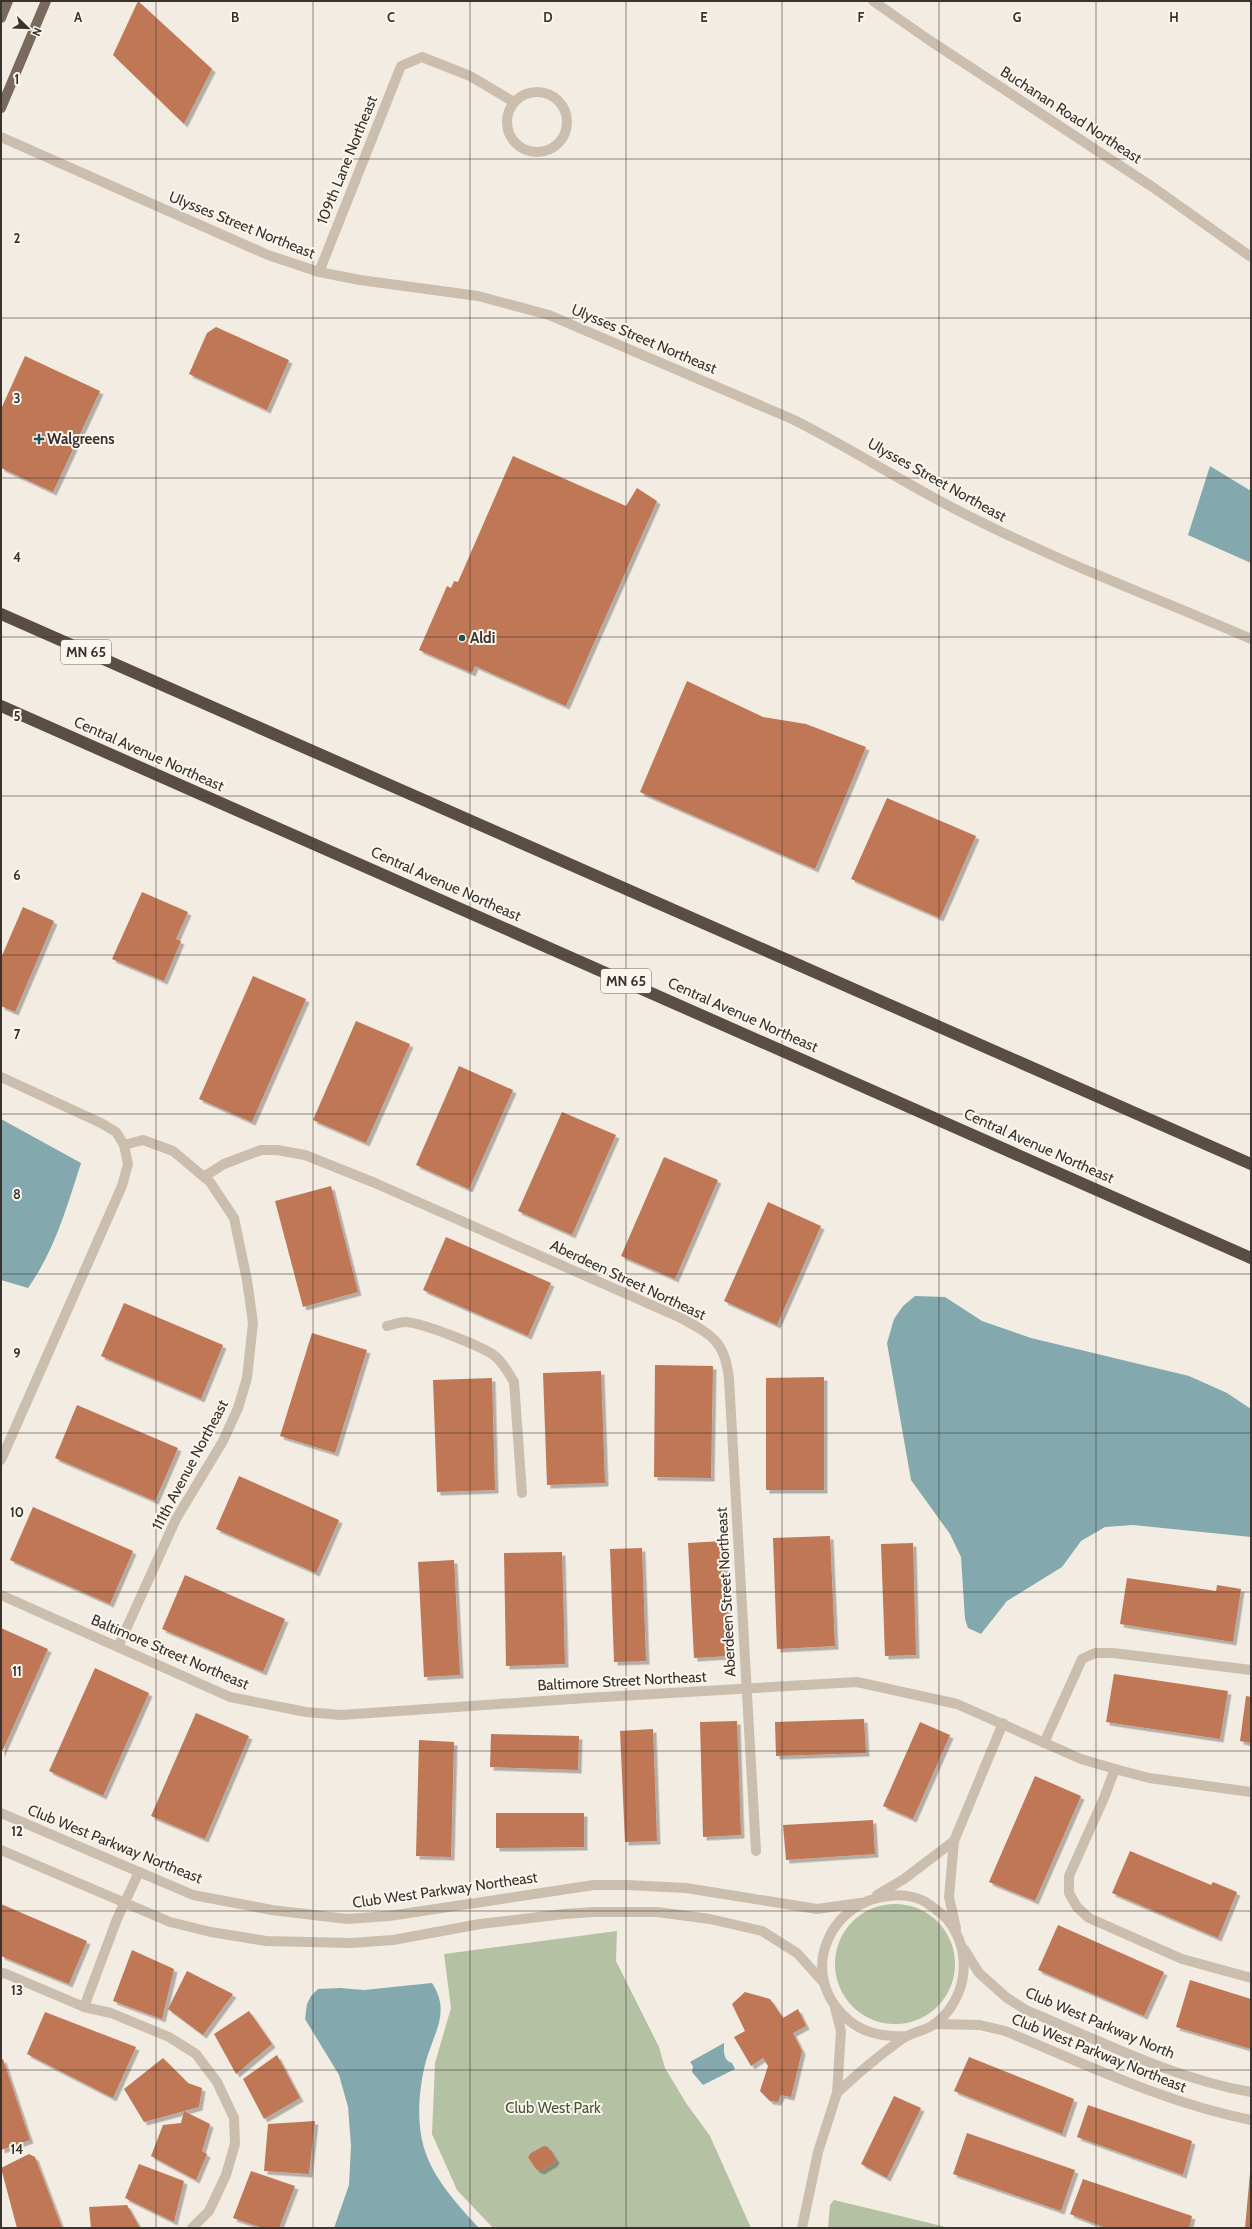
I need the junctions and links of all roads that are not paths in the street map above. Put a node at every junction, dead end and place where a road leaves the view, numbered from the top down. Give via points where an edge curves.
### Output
1 (8, 1) edge
2 (46, 1) edge
3 (873, 1) edge
4 (1, 18) edge
5 (514, 102) junction
6 (1, 108) edge
7 (1, 137) edge
8 (1251, 257) edge
9 (319, 272) junction
10 (1, 614) edge
11 (1251, 639) edge
12 (1, 706) edge
13 (1, 1077) edge
14 (124, 1145) junction
15 (1251, 1164) edge
16 (205, 1176) junction
17 (1251, 1258) edge
18 (387, 1326) dead end
19 (1, 1460) edge
20 (522, 1492) dead end
21 (1, 1595) edge
22 (118, 1647) junction
23 (1251, 1670) edge
24 (747, 1689) junction
25 (1003, 1723) junction
26 (1044, 1743) junction
27 (1115, 1769) junction
28 (1251, 1792) edge
29 (1, 1813) edge
30 (954, 1841) junction
31 (1, 1850) edge
32 (756, 1851) dead end
33 (139, 1872) junction
34 (874, 1897) junction
35 (125, 1902) junction
36 (860, 1902) junction
37 (959, 1939) junction
38 (1, 1974) edge
39 (1251, 1978) edge
40 (824, 1983) junction
41 (84, 2007) junction
42 (835, 2008) junction
43 (934, 2024) junction
44 (907, 2036) junction
45 (1251, 2092) edge
46 (838, 2093) junction
47 (1251, 2120) edge
48 (192, 2228) edge
49 (802, 2228) edge

1 - 4 main road
2 - 6 main road
3 - 8 street, Buchanan Road Northeast via 1154,188
5 - 5 street via 509,110 508,131 513,140 525,149 550,149 564,135 566,116 557,100 545,93 531,92
5 - 9 street, 109th Lane Northeast via 470,76 422,57 401,66
7 - 9 street, Ulysses Street Northeast via 268,255
9 - 11 street, Ulysses Street Northeast via 478,296 549,315 828,436 918,489 1016,539
10 - 15 highway, MN 65
12 - 17 highway, Central Avenue Northeast / MN 65
13 - 14 street via 106,1126 116,1132
14 - 16 street via 143,1140 173,1151
14 - 19 street via 128,1164 122,1186
16 - 22 street, 111th Avenue Northeast via 234,1218 248,1280 253,1324 247,1378 238,1408 223,1442 176,1519
16 - 24 street, Aberdeen Street Northeast via 224,1164 261,1150 305,1155 375,1183 681,1318 719,1344 727,1359 729,1379
18 - 20 street via 405,1322 422,1325 495,1356 506,1369 515,1389
21 - 22 street, Baltimore Street Northeast
22 - 24 street, Baltimore Street Northeast via 230,1697 306,1712 341,1715
23 - 26 street via 1095,1653 1082,1659
24 - 25 street, Baltimore Street Northeast via 857,1682 957,1704
24 - 32 street, Aberdeen Street Northeast
25 - 26 street, Baltimore Street Northeast
25 - 30 street
26 - 27 street, Baltimore Street Northeast via 1081,1759
27 - 28 street, Baltimore Street Northeast via 1149,1778
27 - 39 street via 1069,1876 1069,1893 1077,1907 1090,1918 1182,1959
29 - 33 street, Club West Parkway Northeast
30 - 34 street via 904,1880
30 - 37 street via 949,1897
31 - 35 street
33 - 35 street
33 - 36 street, Club West Parkway Northeast via 193,1894 272,1910 347,1919 388,1916 594,1885 686,1888 817,1909
34 - 36 street
34 - 37 street via 899,1894 923,1901 943,1915
35 - 40 street via 170,1922 211,1932 266,1941 308,1944 393,1940 480,1924 571,1913 657,1912 718,1920 762,1931 797,1953
35 - 41 street
36 - 40 street via 833,1928 825,1946 822,1964
37 - 43 street via 965,1961 958,1997 948,2012
37 - 45 street, Club West Parkway North via 979,1973 1007,1998 1026,2010 1172,2070
38 - 41 street via 4,1973
40 - 42 street
41 - 48 street via 111,2013 169,2036 196,2054 217,2082 234,2118 235,2144 226,2174 209,2212
42 - 44 street via 850,2022 867,2032 887,2037
42 - 46 street via 841,2031
43 - 44 street
43 - 47 street, Club West Parkway Northeast via 980,2024 1005,2031 1151,2092
44 - 46 street via 868,2063
46 - 49 street via 818,2152

